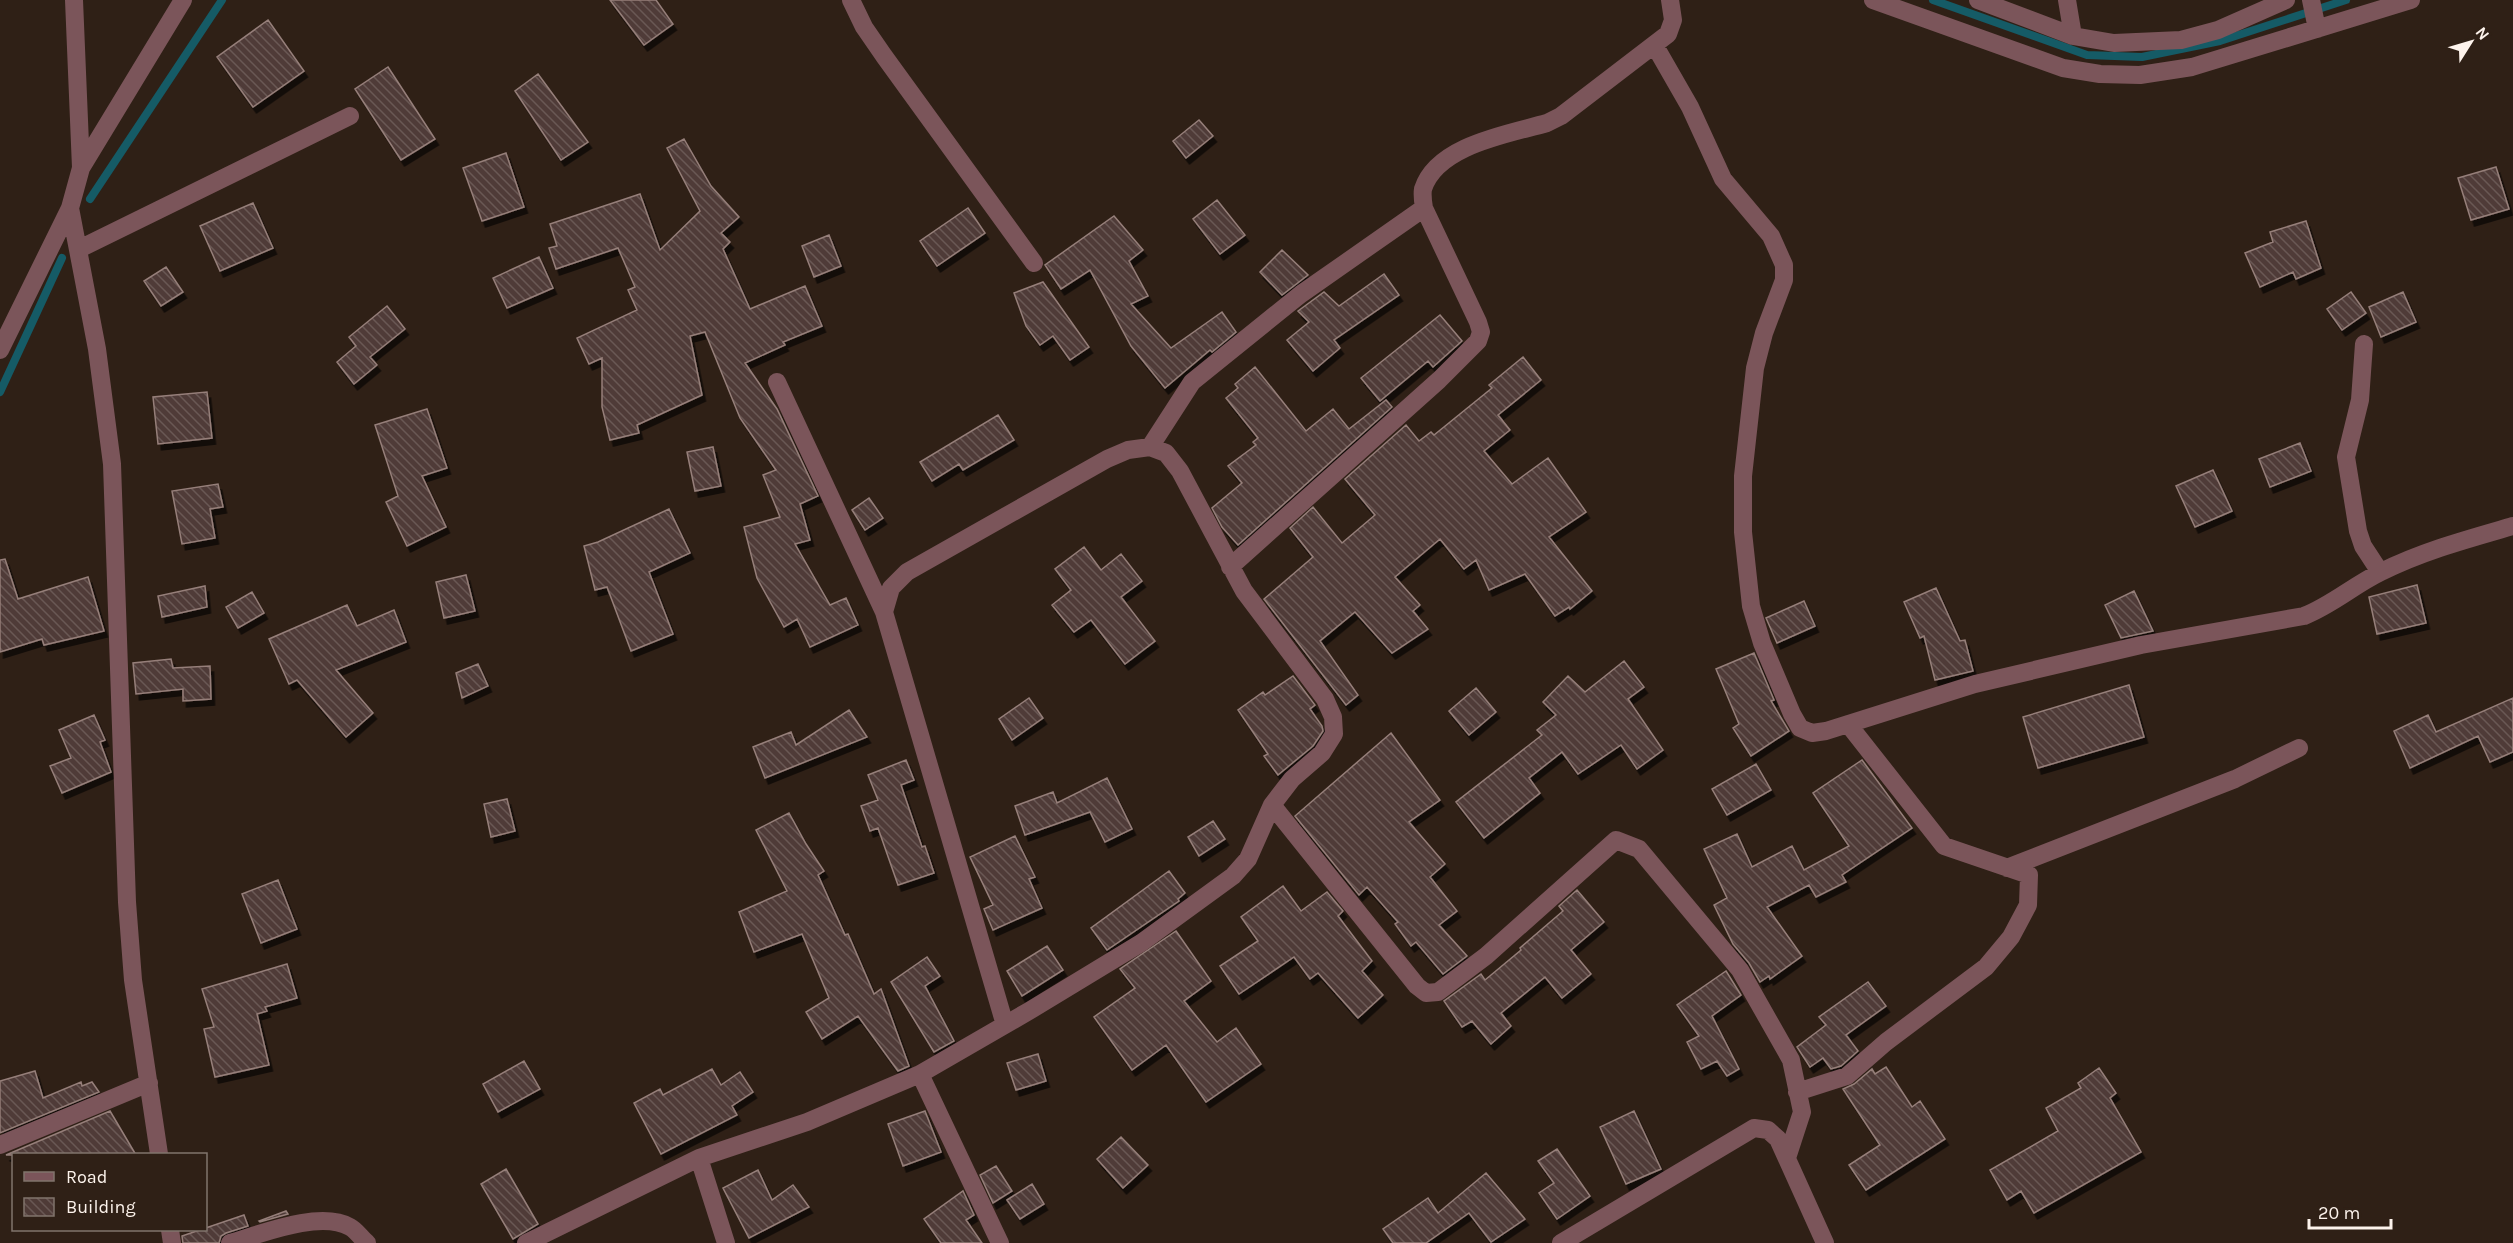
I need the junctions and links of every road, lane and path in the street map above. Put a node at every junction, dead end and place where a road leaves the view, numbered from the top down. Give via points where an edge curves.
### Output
1 (74, 0) edge
2 (183, 0) edge
3 (851, 0) edge
4 (1670, 0) edge
5 (1873, 0) edge
6 (1978, 0) edge
7 (2067, 0) edge
8 (2286, 0) edge
9 (2411, 0) edge
10 (2314, 15) edge
11 (2073, 36) junction
12 (1656, 46) junction
13 (350, 116) dead end
14 (81, 168) junction
15 (70, 208) junction
16 (1424, 208) junction
17 (79, 249) junction
18 (1034, 263) dead end
19 (2364, 344) dead end
20 (0, 350) edge
21 (777, 382) dead end
22 (1150, 447) junction
23 (2513, 526) edge
24 (1230, 567) junction
25 (2380, 572) junction
26 (884, 612) junction
27 (1848, 724) junction
28 (2299, 748) dead end
29 (1272, 805) junction
30 (2007, 868) junction
31 (1005, 1025) junction
32 (920, 1074) junction
33 (149, 1083) junction
34 (1797, 1092) junction
35 (0, 1145) edge
36 (159, 1153) edge
37 (699, 1158) junction
38 (1787, 1158) junction
39 (230, 1243) edge
40 (367, 1243) edge
41 (526, 1243) edge
42 (726, 1243) edge
43 (1000, 1243) edge
44 (1561, 1243) edge
45 (1825, 1243) edge

1 - 14 street
2 - 14 street
3 - 18 street via 871,37
4 - 12 street via 1673,20 1668,34
5 - 10 street via 2063,68 2100,74 2140,75 2192,67
6 - 11 street
7 - 11 street
8 - 11 street via 2218,30 2181,40 2114,43
9 - 10 street
12 - 16 street via 1561,116 1443,160 1422,191
12 - 27 street via 1723,178 1771,236 1784,265 1784,280 1755,368 1743,476 1743,532 1751,606 1762,643 1800,728 1812,734
13 - 17 street
14 - 15 street
15 - 17 street
15 - 20 street
16 - 22 street via 1301,294 1192,382
16 - 24 street via 1478,322 1478,341
17 - 33 street via 112,464 127,902 133,980
19 - 25 street via 2360,400 2346,457 2358,531
21 - 26 street
22 - 24 street via 1166,453 1180,471
22 - 26 street via 1128,450 1107,459 907,572 891,588
23 - 25 street via 2436,548
24 - 29 street via 1325,699 1333,717 1334,734 1322,753 1292,779
25 - 27 street via 2304,616 2141,645 1997,678
26 - 31 street
27 - 30 street via 1944,846
28 - 30 street via 2235,779
29 - 31 street via 1248,860 1233,876 1141,943
29 - 34 street via 1426,993 1438,992 1486,956 1616,840 1639,849 1740,970 1791,1060
30 - 34 street via 2029,875 2028,905 2011,937 1986,967 1847,1076
31 - 32 street
32 - 37 street via 807,1122
32 - 43 street
33 - 35 street
33 - 36 street
34 - 38 street via 1802,1112
37 - 41 street
37 - 42 street
38 - 44 street via 1768,1130 1754,1128
38 - 45 street
39 - 40 street via 294,1223 319,1220 349,1226

